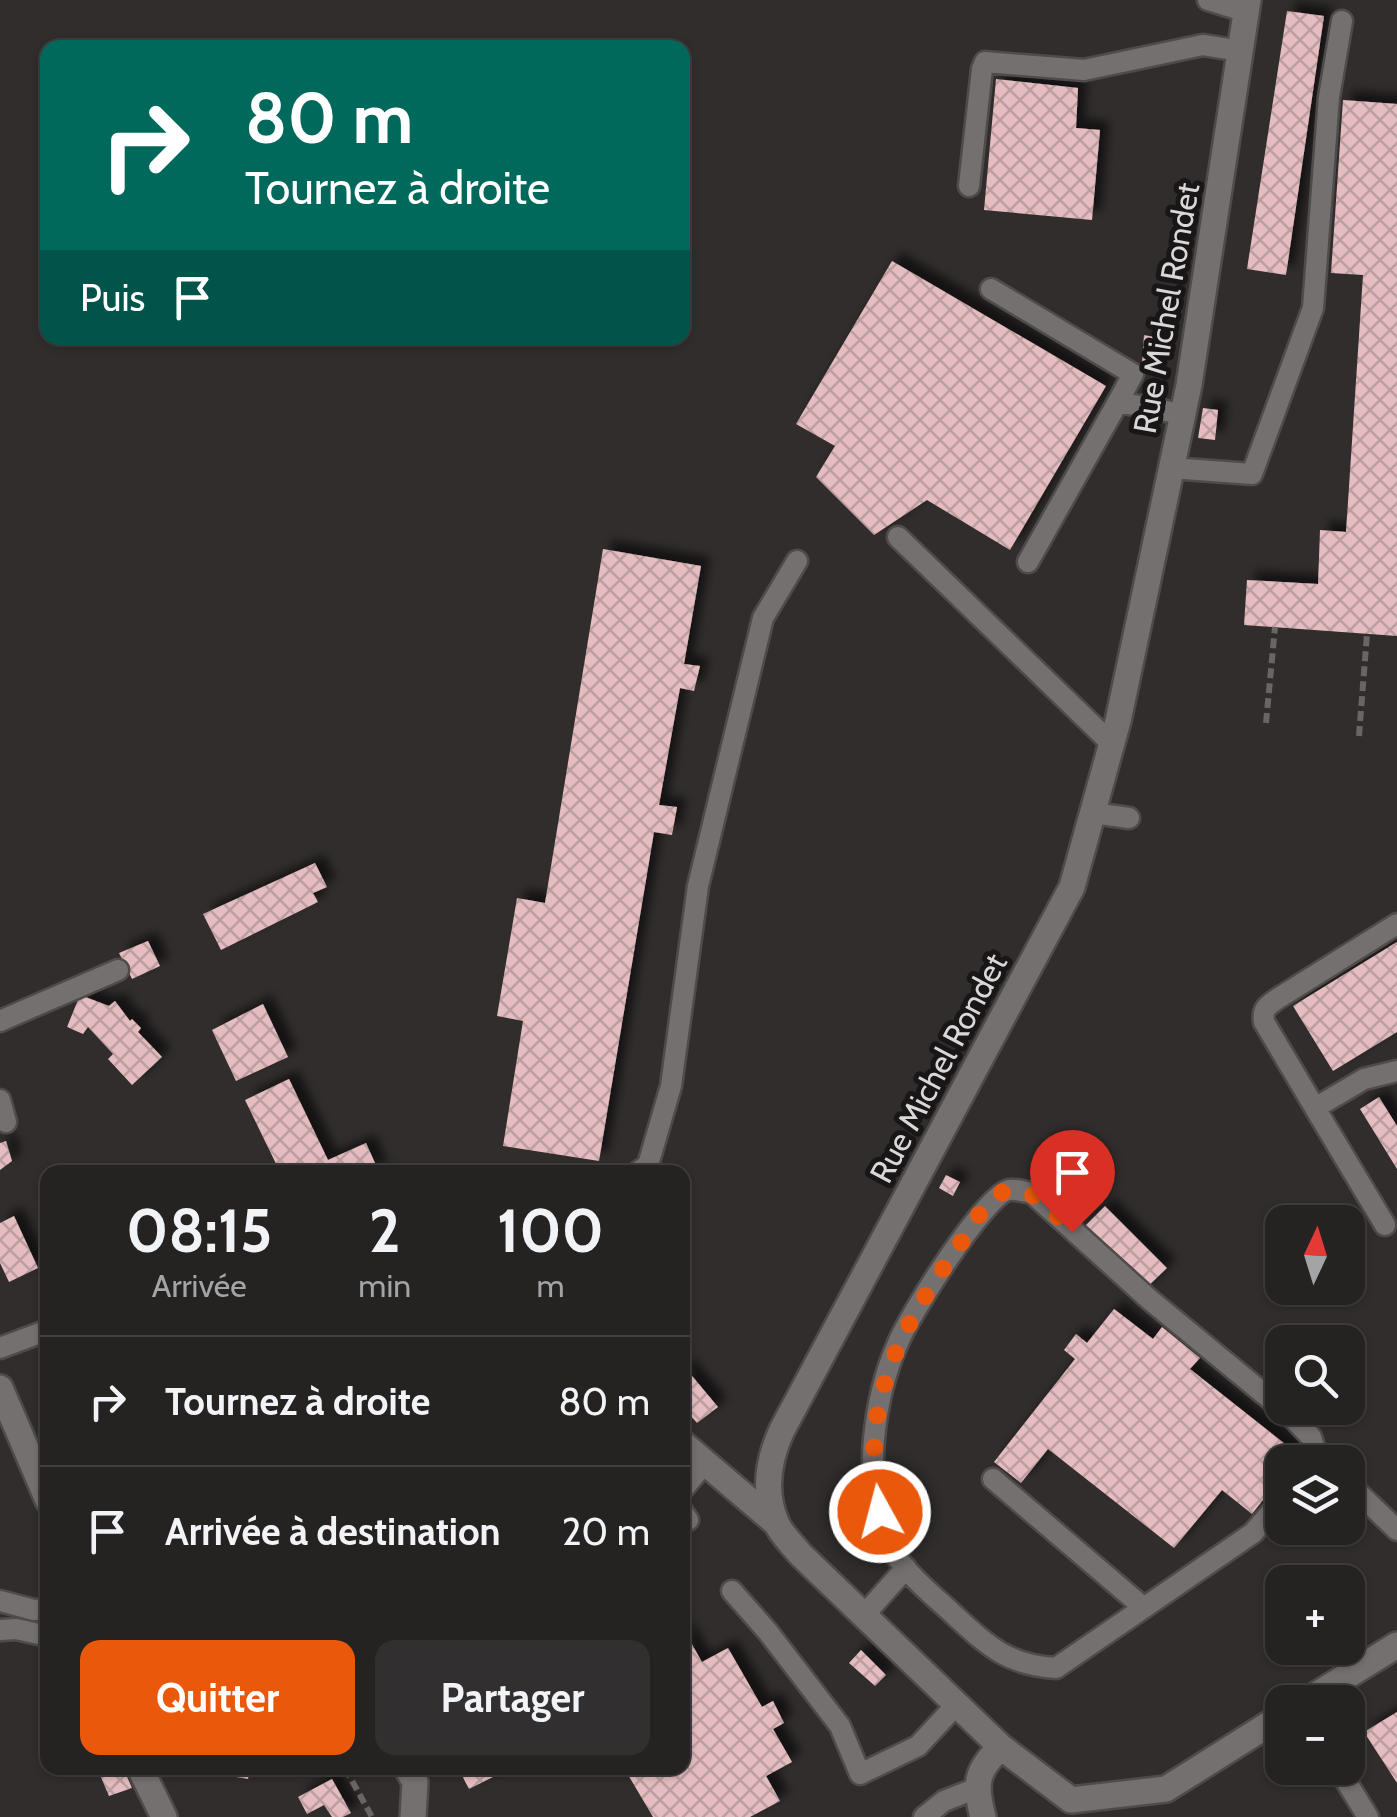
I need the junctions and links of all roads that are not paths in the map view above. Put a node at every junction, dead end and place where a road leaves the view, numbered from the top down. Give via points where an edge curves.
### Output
1 (1208, 0) edge
2 (1248, 6) edge
3 (1342, 21) dead end
4 (1241, 51) junction
5 (969, 186) dead end
6 (991, 288) dead end
7 (1118, 402) junction
8 (1182, 414) junction
9 (1171, 468) junction
10 (898, 538) dead end
11 (797, 561) dead end
12 (1028, 562) dead end
13 (1112, 744) junction
14 (1092, 814) junction
15 (1130, 818) dead end
16 (1397, 924) edge
17 (118, 970) dead end
18 (0, 1021) edge
19 (1397, 1070) edge
20 (0, 1100) edge
21 (1315, 1108) junction
22 (6, 1122) dead end
23 (648, 1165) edge
24 (1385, 1225) dead end
25 (40, 1333) edge
26 (0, 1348) edge
27 (0, 1388) edge
28 (1313, 1445) edge
29 (690, 1450) edge
30 (704, 1464) junction
31 (993, 1479) dead end
32 (40, 1481) edge
33 (690, 1481) edge
34 (1365, 1500) edge
35 (1265, 1519) edge
36 (776, 1523) junction
37 (1397, 1530) edge
38 (906, 1568) junction
39 (732, 1592) dead end
40 (0, 1601) edge
41 (1143, 1607) junction
42 (40, 1610) edge
43 (864, 1615) junction
44 (0, 1630) edge
45 (40, 1634) edge
46 (1397, 1646) edge
47 (1333, 1685) edge
48 (956, 1704) junction
49 (1265, 1727) edge
50 (1001, 1747) junction
51 (143, 1775) edge
52 (412, 1775) edge
53 (1348, 1785) edge
54 (977, 1788) junction
55 (164, 1817) edge
56 (414, 1817) edge
57 (924, 1817) edge
58 (983, 1817) edge
59 (1368, 1817) edge

1 - 2 lane
2 - 4 street, Rue Michel Rondet
3 - 9 lane via 1313,308 1252,474
4 - 5 lane via 1203,46 1084,70 985,62
4 - 8 street, Rue Michel Rondet
6 - 7 lane via 1133,374
7 - 8 lane
7 - 12 lane
8 - 9 street, Rue Michel Rondet
9 - 13 street, Rue Michel Rondet
10 - 13 lane
11 - 23 lane via 763,618 698,886 670,1086
13 - 14 street, Rue Michel Rondet
14 - 15 lane
14 - 36 street, Rue Michel Rondet via 1072,887 771,1454 768,1486
16 - 21 lane via 1262,1014
17 - 18 lane
19 - 21 lane via 1364,1078
20 - 22 lane
21 - 24 lane
25 - 26 lane
27 - 32 street
28 - 38 lane via 1292,1417 1032,1193 1009,1190 991,1200 931,1285 898,1342 882,1392 873,1442 876,1490 885,1535
29 - 30 street
30 - 33 lane
30 - 36 street
31 - 41 lane
34 - 37 lane
35 - 41 lane
36 - 43 street
38 - 41 lane via 1004,1657 1030,1666 1056,1668
38 - 43 lane
39 - 48 lane via 840,1726 860,1774 918,1746
40 - 42 lane
43 - 48 street
44 - 45 lane
46 - 47 street
48 - 50 street
49 - 50 street via 1166,1789 1071,1800
50 - 54 street via 982,1764
51 - 55 street
52 - 56 street
53 - 59 lane
54 - 57 lane
54 - 58 street

